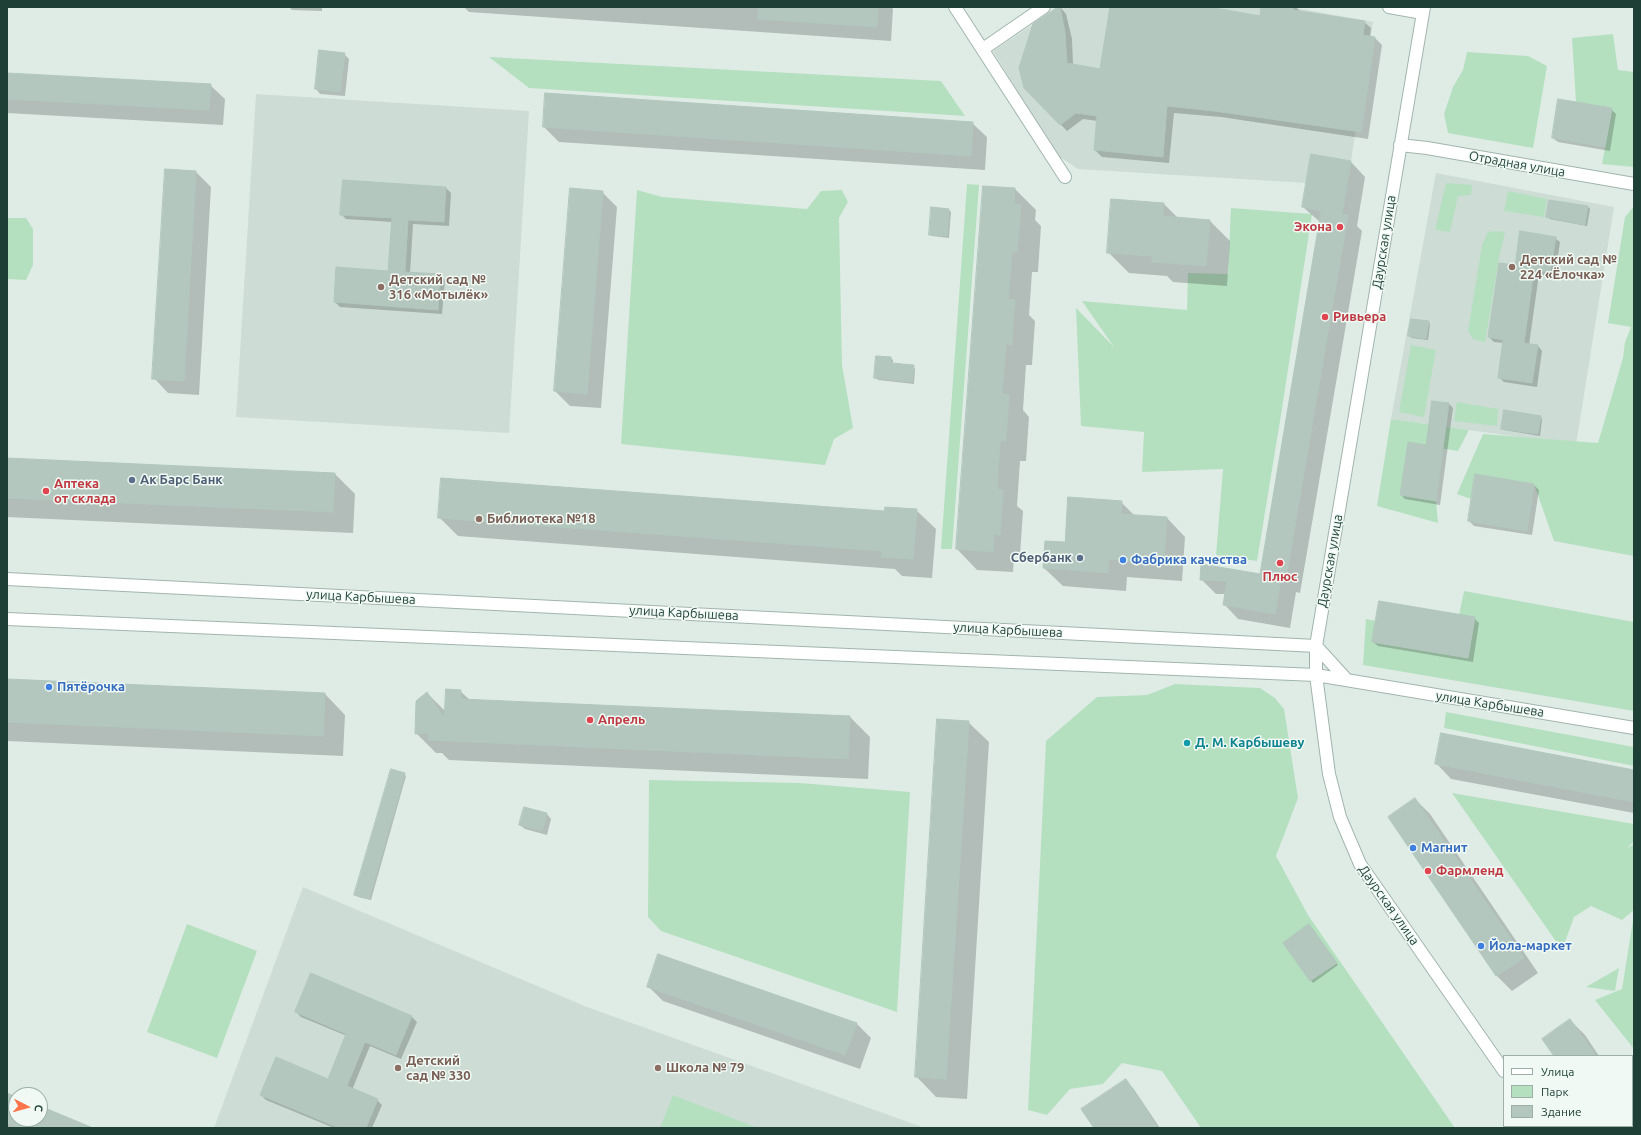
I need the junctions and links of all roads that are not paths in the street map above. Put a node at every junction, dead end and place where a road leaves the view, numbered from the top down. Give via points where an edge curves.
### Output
1 (955, 7) edge
2 (1044, 7) edge
3 (1389, 7) edge
4 (1423, 10) edge
5 (983, 49) junction
6 (1400, 145) junction
7 (1065, 177) dead end
8 (1634, 184) edge
9 (7, 579) edge
10 (7, 619) edge
11 (1316, 646) junction
12 (1316, 675) junction
13 (1347, 680) junction
14 (1634, 728) edge
15 (1503, 1070) edge

1 - 5 street
2 - 5 street
3 - 4 street
4 - 6 street, Даурская улица
5 - 7 street
6 - 8 street, Отрадная улица
6 - 11 street, Даурская улица
9 - 11 street, улица Карбышева
10 - 12 street, улица Карбышева
11 - 12 street, Даурская улица
11 - 13 street
12 - 13 street, улица Карбышева
12 - 15 street, Даурская улица via 1328,774 1340,817 1360,864
13 - 14 street, улица Карбышева

